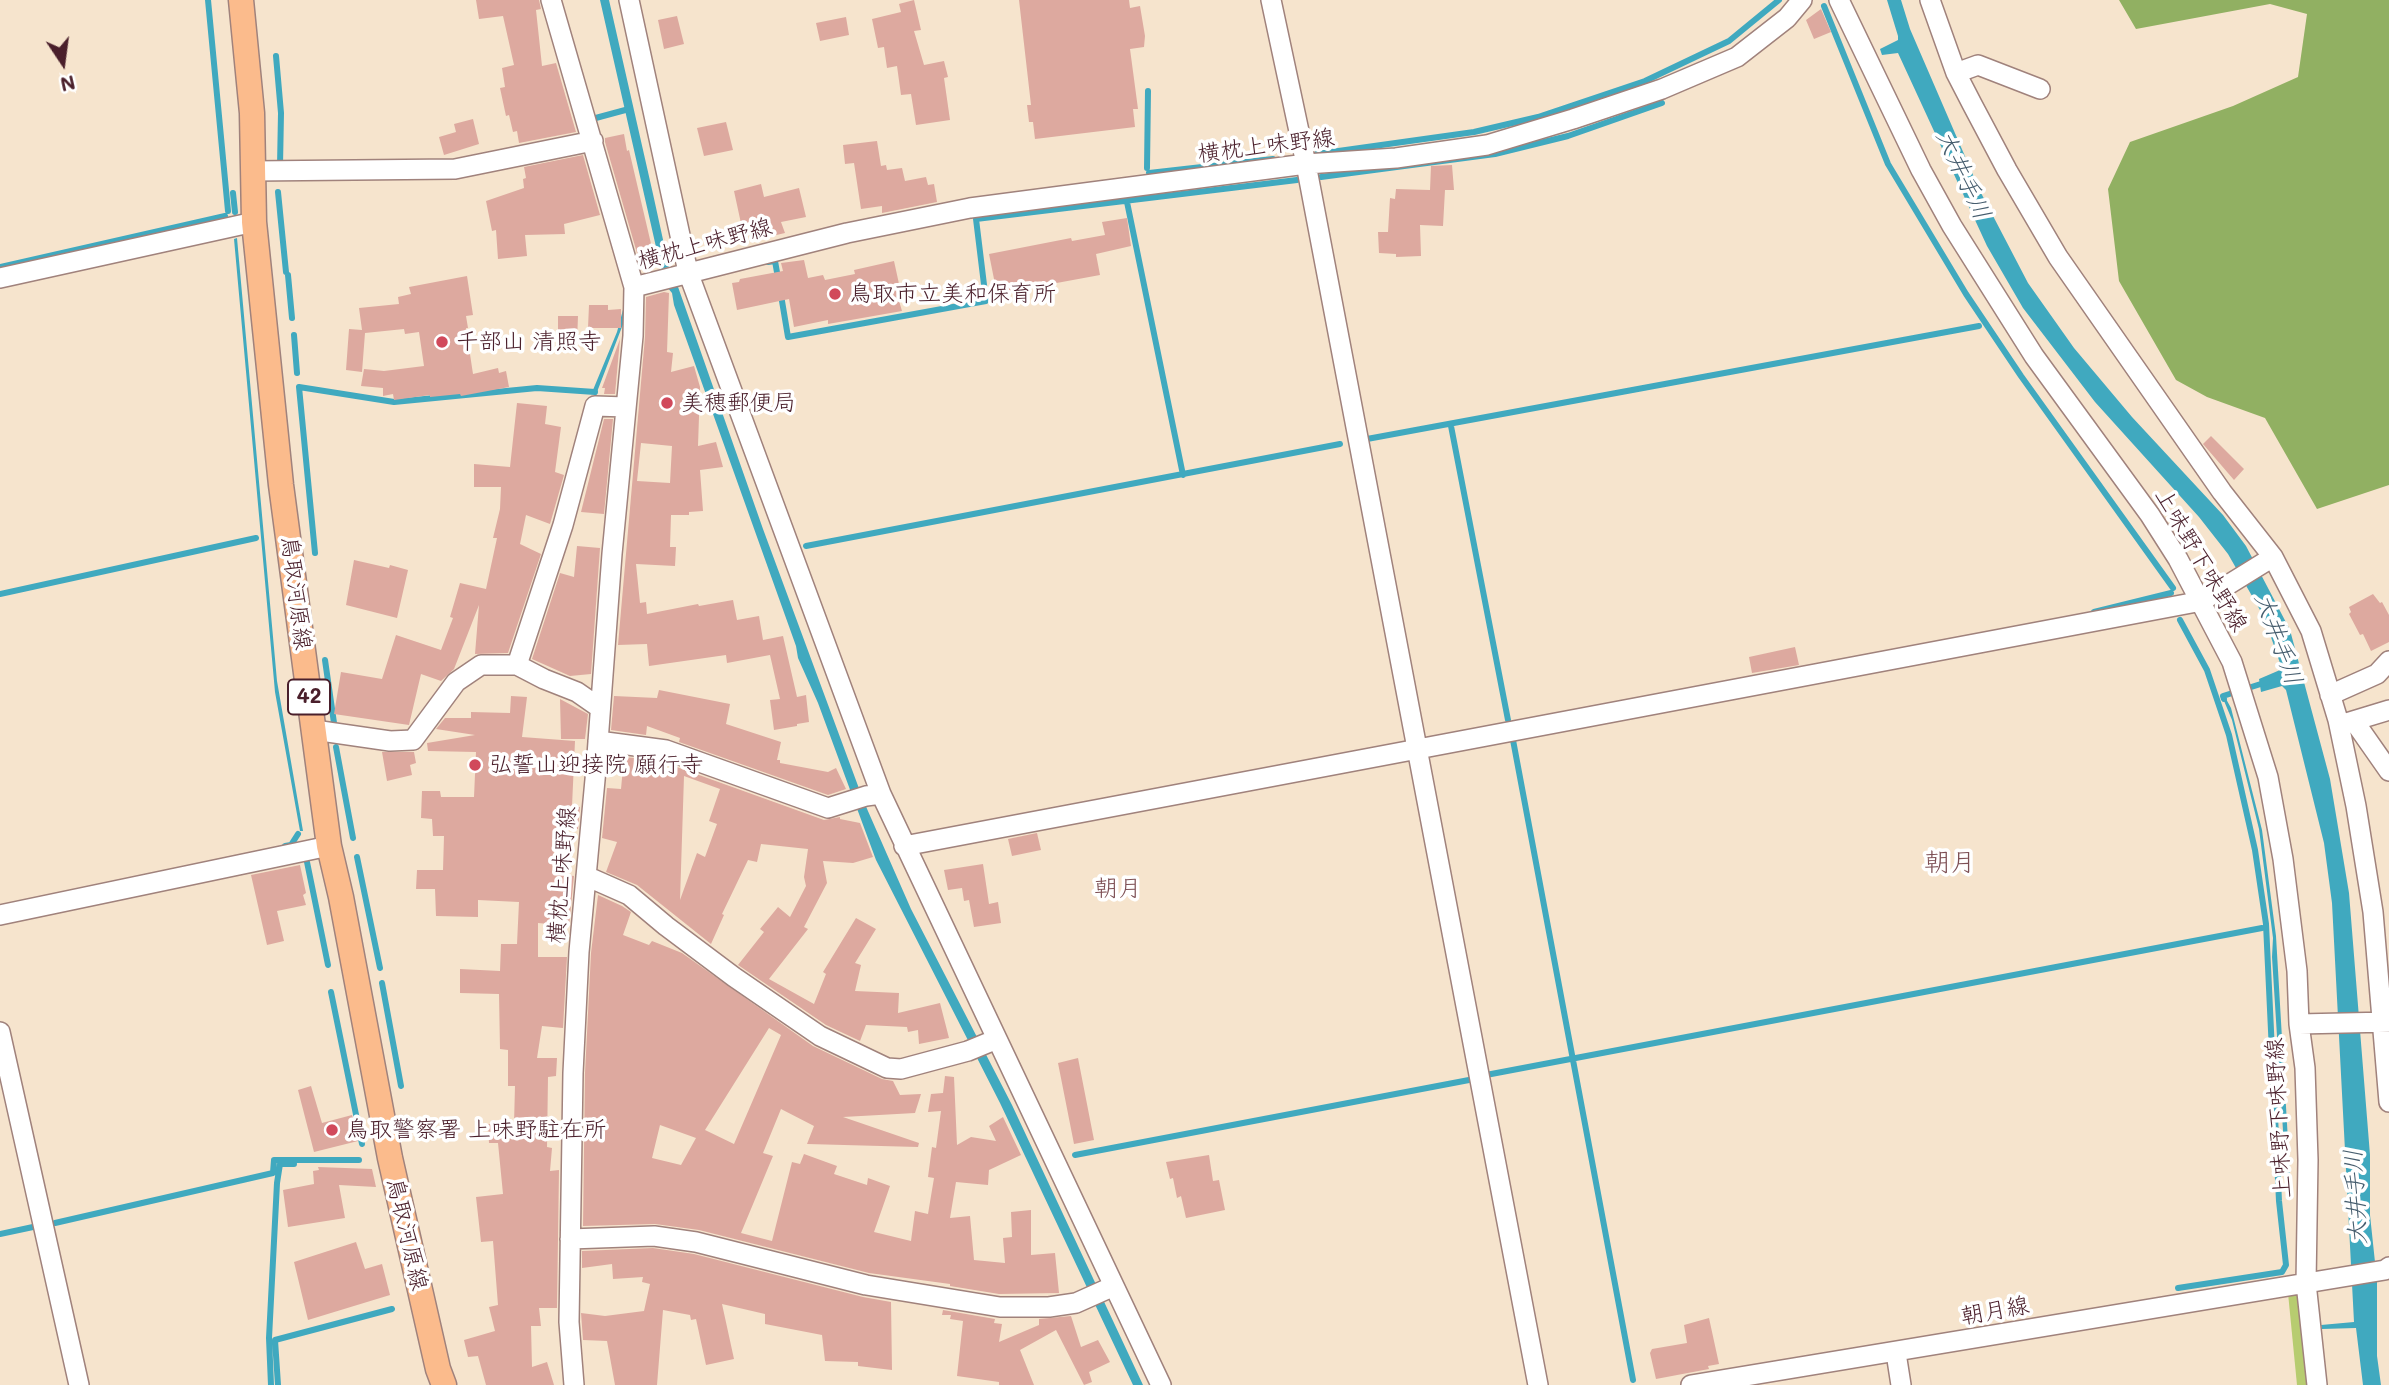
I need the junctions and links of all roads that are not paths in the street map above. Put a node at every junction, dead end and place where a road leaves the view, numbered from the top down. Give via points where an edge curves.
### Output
1 (241, 0) edge
2 (551, 0) edge
3 (629, 0) edge
4 (1271, 0) edge
5 (1802, 0) edge
6 (1839, 0) edge
7 (1930, 0) edge
8 (1956, 74) junction
9 (2040, 89) dead end
10 (593, 141) junction
11 (1307, 164) junction
12 (253, 172) junction
13 (254, 222) junction
14 (688, 272) junction
15 (0, 278) edge
16 (634, 287) junction
17 (626, 407) junction
18 (2273, 557) junction
19 (2202, 601) junction
20 (2389, 661) edge
21 (517, 665) junction
22 (2330, 695) junction
23 (600, 708) junction
24 (2389, 710) edge
25 (2347, 723) junction
26 (314, 730) junction
27 (598, 741) junction
28 (1419, 748) junction
29 (2389, 771) edge
30 (881, 794) junction
31 (329, 846) junction
32 (904, 846) junction
33 (586, 876) junction
34 (0, 915) edge
35 (2382, 1023) edge
36 (2308, 1024) junction
37 (0, 1032) edge
38 (996, 1039) junction
39 (2389, 1102) edge
40 (570, 1239) junction
41 (2387, 1269) edge
42 (2312, 1282) junction
43 (1114, 1286) junction
44 (1896, 1353) junction
45 (79, 1385) edge
46 (444, 1385) edge
47 (574, 1385) edge
48 (1161, 1385) edge
49 (1538, 1385) edge
50 (1691, 1385) edge
51 (1902, 1385) edge
52 (2317, 1385) edge

1 - 12 main road, 鳥取河原線 / 42
2 - 10 street
3 - 14 street
4 - 11 street
5 - 11 street, 横枕上味野線 via 1787,18 1737,57 1573,119 1487,145
6 - 19 street, 上味野下味野線 via 1952,226 2034,356 2150,515
7 - 8 street
8 - 9 street via 1978,65
8 - 18 street via 2058,257 2222,492
10 - 12 street via 456,169
10 - 16 street
11 - 14 street, 横枕上味野線 via 958,210
11 - 28 street
12 - 13 main road, 鳥取河原線 / 42
13 - 15 street
13 - 26 main road, 鳥取河原線 / 42 via 281,485
14 - 16 street, 横枕上味野線
14 - 30 street
16 - 17 street, 横枕上味野線
17 - 21 street via 595,406 563,525
17 - 23 street, 横枕上味野線
18 - 19 street
18 - 22 street via 2311,631
19 - 28 street
19 - 36 street, 上味野下味野線 via 2232,662 2268,777
20 - 22 street via 2376,674
21 - 23 street via 578,692
21 - 26 street via 481,665 456,682 413,740
22 - 25 street
23 - 27 street, 横枕上味野線
24 - 25 street
25 - 29 street
25 - 35 street via 2373,912
26 - 31 main road, 鳥取河原線 / 42
27 - 30 street via 666,750 828,808
27 - 33 street, 横枕上味野線
28 - 32 street
28 - 49 street
30 - 32 street
31 - 34 street
31 - 46 main road, 鳥取河原線 / 42 via 390,1158
32 - 38 street
33 - 38 street via 629,895 820,1036 887,1068 968,1051
33 - 40 street, 横枕上味野線 via 573,1073
35 - 36 street
35 - 39 street
36 - 42 street, 上味野下味野線 via 2305,1068
37 - 45 street
38 - 43 street
40 - 43 street via 654,1236 696,1242 866,1285 1000,1307 1076,1303
40 - 47 street, 横枕上味野線
41 - 42 street, 朝月線
42 - 44 street, 朝月線
42 - 52 street, 上味野下味野線
43 - 48 street
44 - 50 street, 朝月線
44 - 51 street

